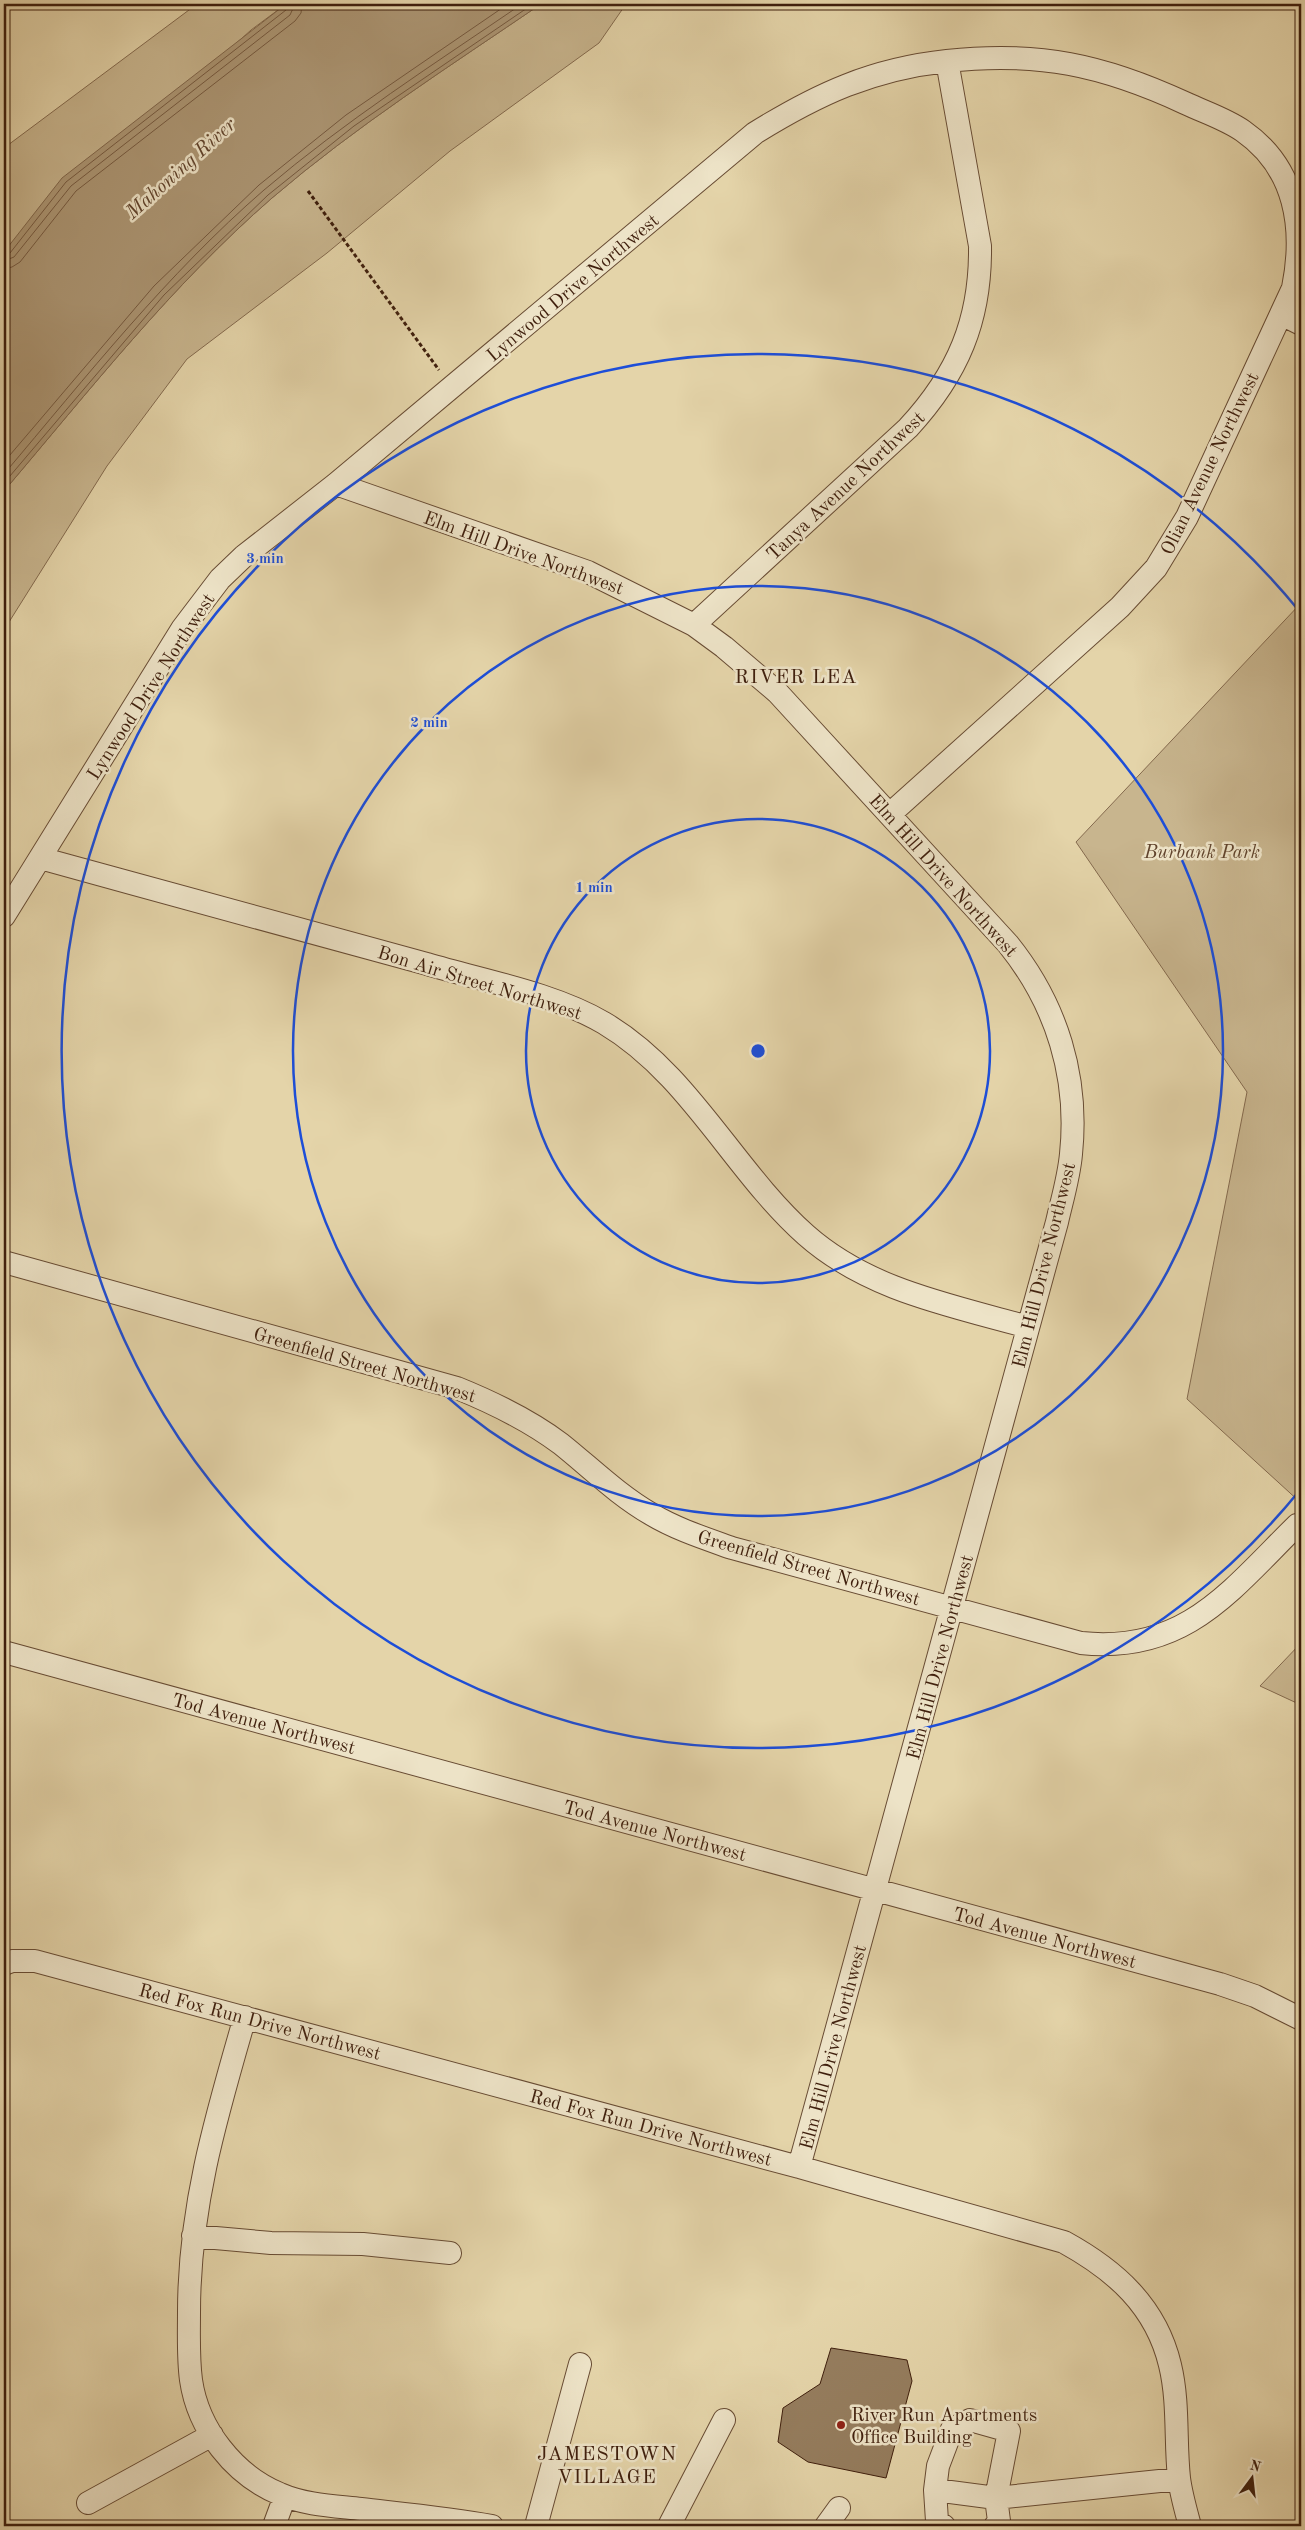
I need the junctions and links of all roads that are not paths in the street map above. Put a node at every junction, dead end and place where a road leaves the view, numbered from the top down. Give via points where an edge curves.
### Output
1 (947, 61) junction
2 (1298, 213) joint
3 (1281, 314) junction
4 (1301, 324) edge
5 (336, 484) junction
6 (694, 626) junction
7 (890, 814) junction
8 (40, 858) junction
9 (4, 916) edge
10 (4, 1262) edge
11 (1028, 1327) junction
12 (1297, 1526) dead end
13 (952, 1608) junction
14 (4, 1652) edge
15 (876, 1890) junction
16 (4, 1964) edge
17 (245, 2017) junction
18 (1301, 2019) edge
19 (799, 2167) junction
20 (193, 2236) junction
21 (450, 2253) dead end
22 (580, 2364) dead end
23 (724, 2420) dead end
24 (212, 2435) junction
25 (1179, 2479) junction
26 (935, 2490) junction
27 (285, 2496) junction
28 (996, 2498) junction
29 (88, 2503) dead end
30 (408, 2520) edge
31 (274, 2526) edge
32 (492, 2526) edge
33 (536, 2526) edge
34 (669, 2526) edge
35 (944, 2526) edge
36 (995, 2526) edge
37 (1190, 2526) edge

1 - 2 street, Lynwood Drive Northwest via 1016,57 1054,60 1103,70 1147,86 1244,132 1267,152 1284,175
1 - 5 street, Lynwood Drive Northwest via 921,64 845,84 800,105 755,133
1 - 6 street, Tanya Avenue Northwest via 980,246 973,315 957,361 927,408 908,428
2 - 3 street, Olian Avenue Northwest via 1301,248 1298,269
3 - 4 street
3 - 7 street, Olian Avenue Northwest via 1187,517 1156,568 1112,613
5 - 6 street, Elm Hill Drive Northwest via 588,572
5 - 8 street, Lynwood Drive Northwest via 244,556 203,599
6 - 7 street, Elm Hill Drive Northwest via 777,692
7 - 11 street, Elm Hill Drive Northwest via 1023,963 1047,1004 1065,1053 1073,1105 1071,1157
8 - 9 street, Lynwood Drive Northwest
8 - 11 street, Bon Air Street Northwest via 413,960 584,1012 622,1035 654,1060 786,1214 830,1254 892,1288
10 - 13 street, Greenfield Street Northwest via 457,1388 533,1424 623,1496 683,1530 732,1548
11 - 13 street, Elm Hill Drive Northwest
12 - 13 street, Greenfield Street Northwest via 1210,1609 1181,1627 1146,1640 1115,1644 1081,1642
13 - 15 street, Elm Hill Drive Northwest
14 - 15 street, Tod Avenue Northwest
15 - 18 street, Tod Avenue Northwest via 1220,1984 1255,1996
15 - 19 street, Elm Hill Drive Northwest
16 - 17 street, Red Fox Run Drive Northwest via 35,1961
17 - 19 street, Red Fox Run Drive Northwest
17 - 20 street via 205,2160
19 - 25 street, Red Fox Run Drive Northwest via 1052,2237 1109,2269 1144,2307 1167,2354 1175,2409
20 - 21 street via 272,2243 363,2244
20 - 24 street via 189,2274 189,2365 196,2401
22 - 33 street
23 - 34 street
24 - 27 street via 227,2456 255,2481
24 - 29 street
25 - 28 street
25 - 37 street, Red Fox Run Drive Northwest
26 - 28 street
26 - 28 street via 938,2466 952,2429 970,2420 1009,2432
26 - 35 street via 937,2521
27 - 30 street
27 - 31 street
28 - 36 street via 999,2521
30 - 32 street

